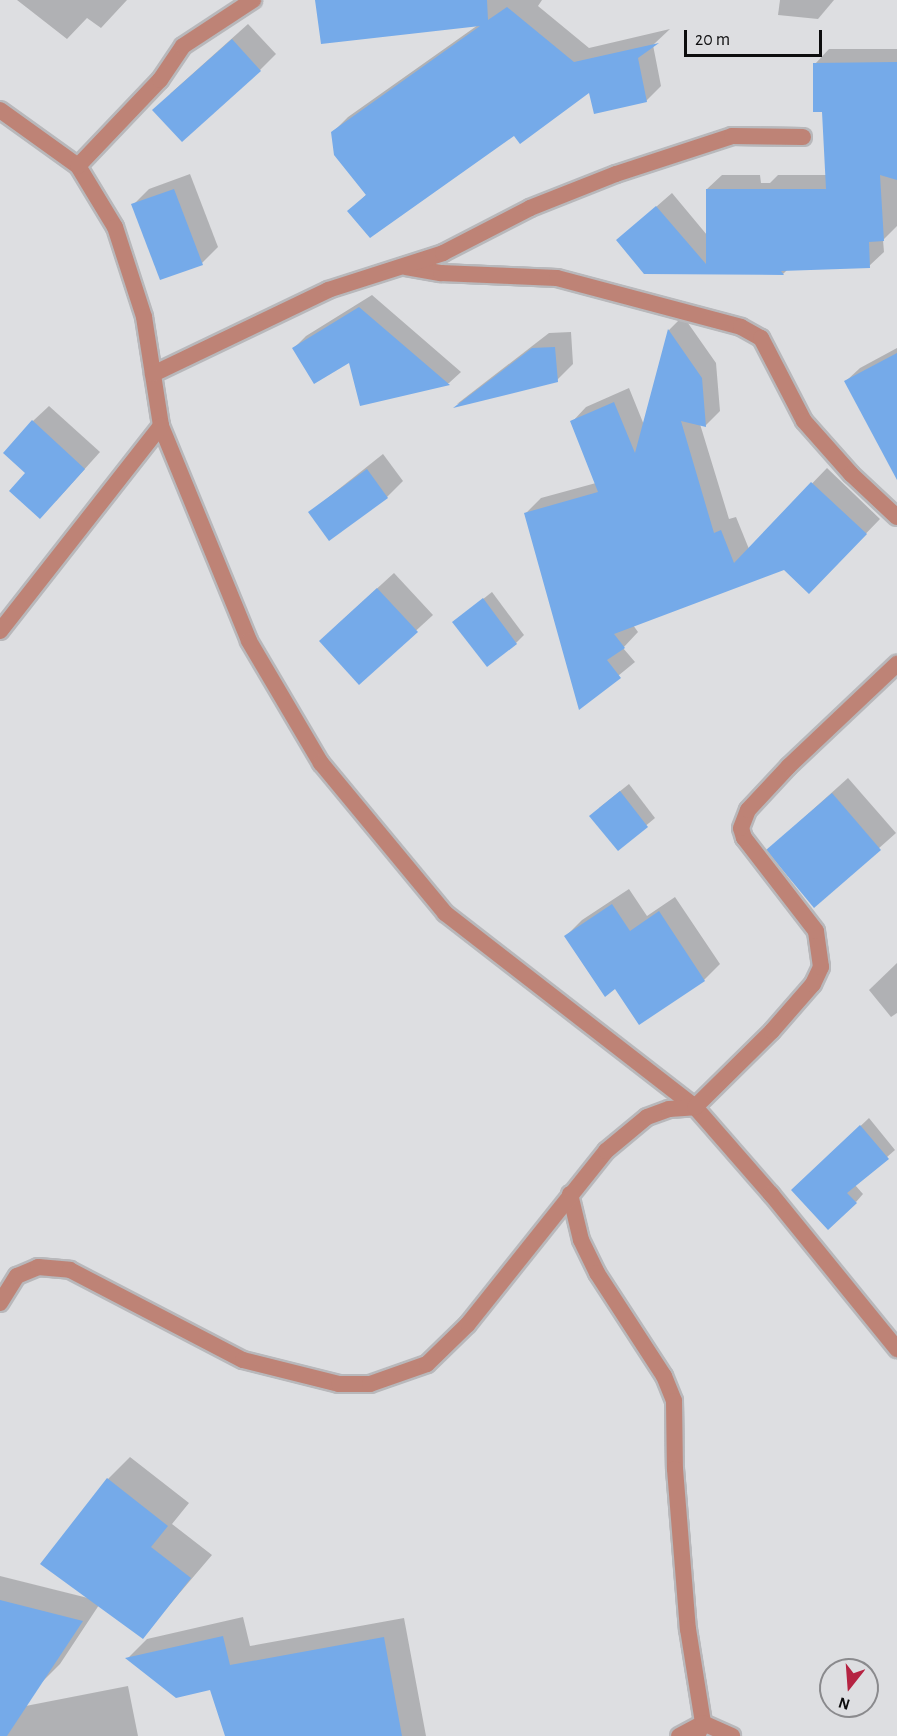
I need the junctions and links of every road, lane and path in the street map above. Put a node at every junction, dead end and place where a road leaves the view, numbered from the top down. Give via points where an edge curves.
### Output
1 (254, 0) edge
2 (0, 110) edge
3 (803, 137) dead end
4 (78, 166) junction
5 (405, 267) junction
6 (153, 374) junction
7 (161, 426) junction
8 (897, 517) edge
9 (0, 631) edge
10 (897, 664) edge
11 (695, 1107) junction
12 (570, 1194) junction
13 (0, 1303) edge
14 (897, 1349) edge
15 (700, 1730) edge
16 (679, 1736) edge
17 (732, 1736) edge

1 - 4 street via 183,46 160,80
2 - 4 street
3 - 5 street via 732,136 699,144 530,208 443,253
4 - 6 street via 115,227 144,317
5 - 6 street via 328,290
5 - 8 street via 441,273 557,278 741,327 761,338 804,421 851,474
6 - 7 street
7 - 9 street
7 - 11 street via 249,641 321,764 445,913
10 - 11 street via 789,766 744,819 744,838 816,931 821,967 813,984 772,1031
11 - 12 street via 669,1109 647,1118 606,1151
11 - 14 street
12 - 13 street via 468,1324 427,1364 370,1384 339,1384 243,1360 70,1270 38,1267 17,1276
12 - 15 street via 581,1240 597,1273 664,1376 674,1401 675,1468
15 - 16 street
15 - 17 street

